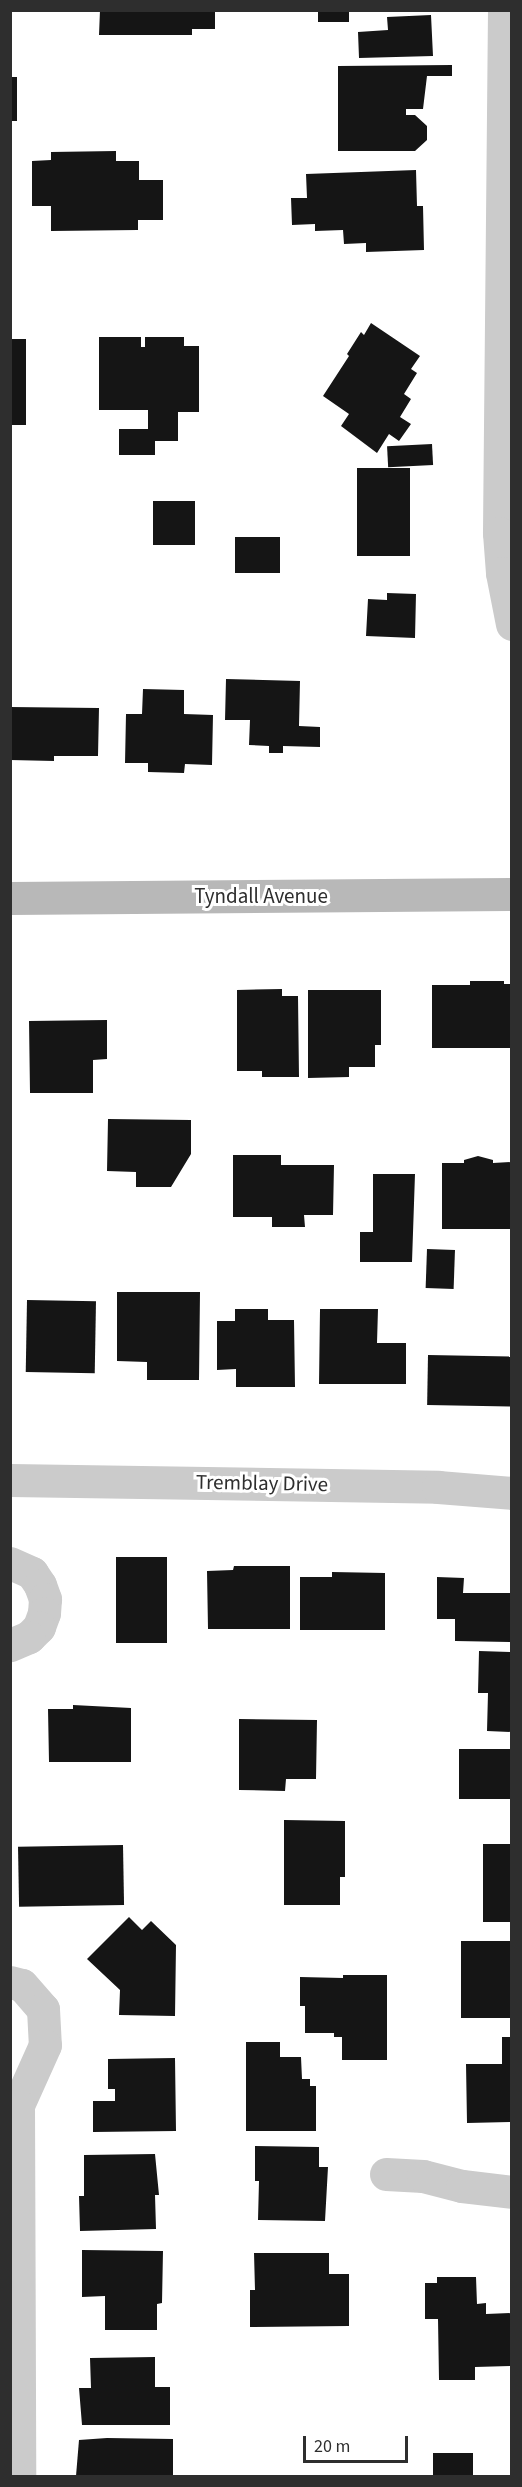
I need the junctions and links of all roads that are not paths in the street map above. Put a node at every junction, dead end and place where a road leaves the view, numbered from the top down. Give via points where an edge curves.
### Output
1 (504, 10) edge
2 (512, 624) edge
3 (512, 894) edge
4 (10, 898) edge
5 (11, 1487) edge
6 (512, 1493) edge
7 (10, 1563) edge
8 (10, 1645) edge
9 (10, 1982) edge
10 (386, 2174) dead end
11 (512, 2192) edge
12 (19, 2476) edge

1 - 2 street via 500,533 502,573
3 - 4 street, Tyndall Avenue
5 - 6 street, Tremblay Drive via 438,1487
7 - 8 street via 32,1573 45,1599 39,1626 29,1637
9 - 12 street via 22,1985 43,2009 45,2045 18,2106
10 - 11 street via 423,2176

